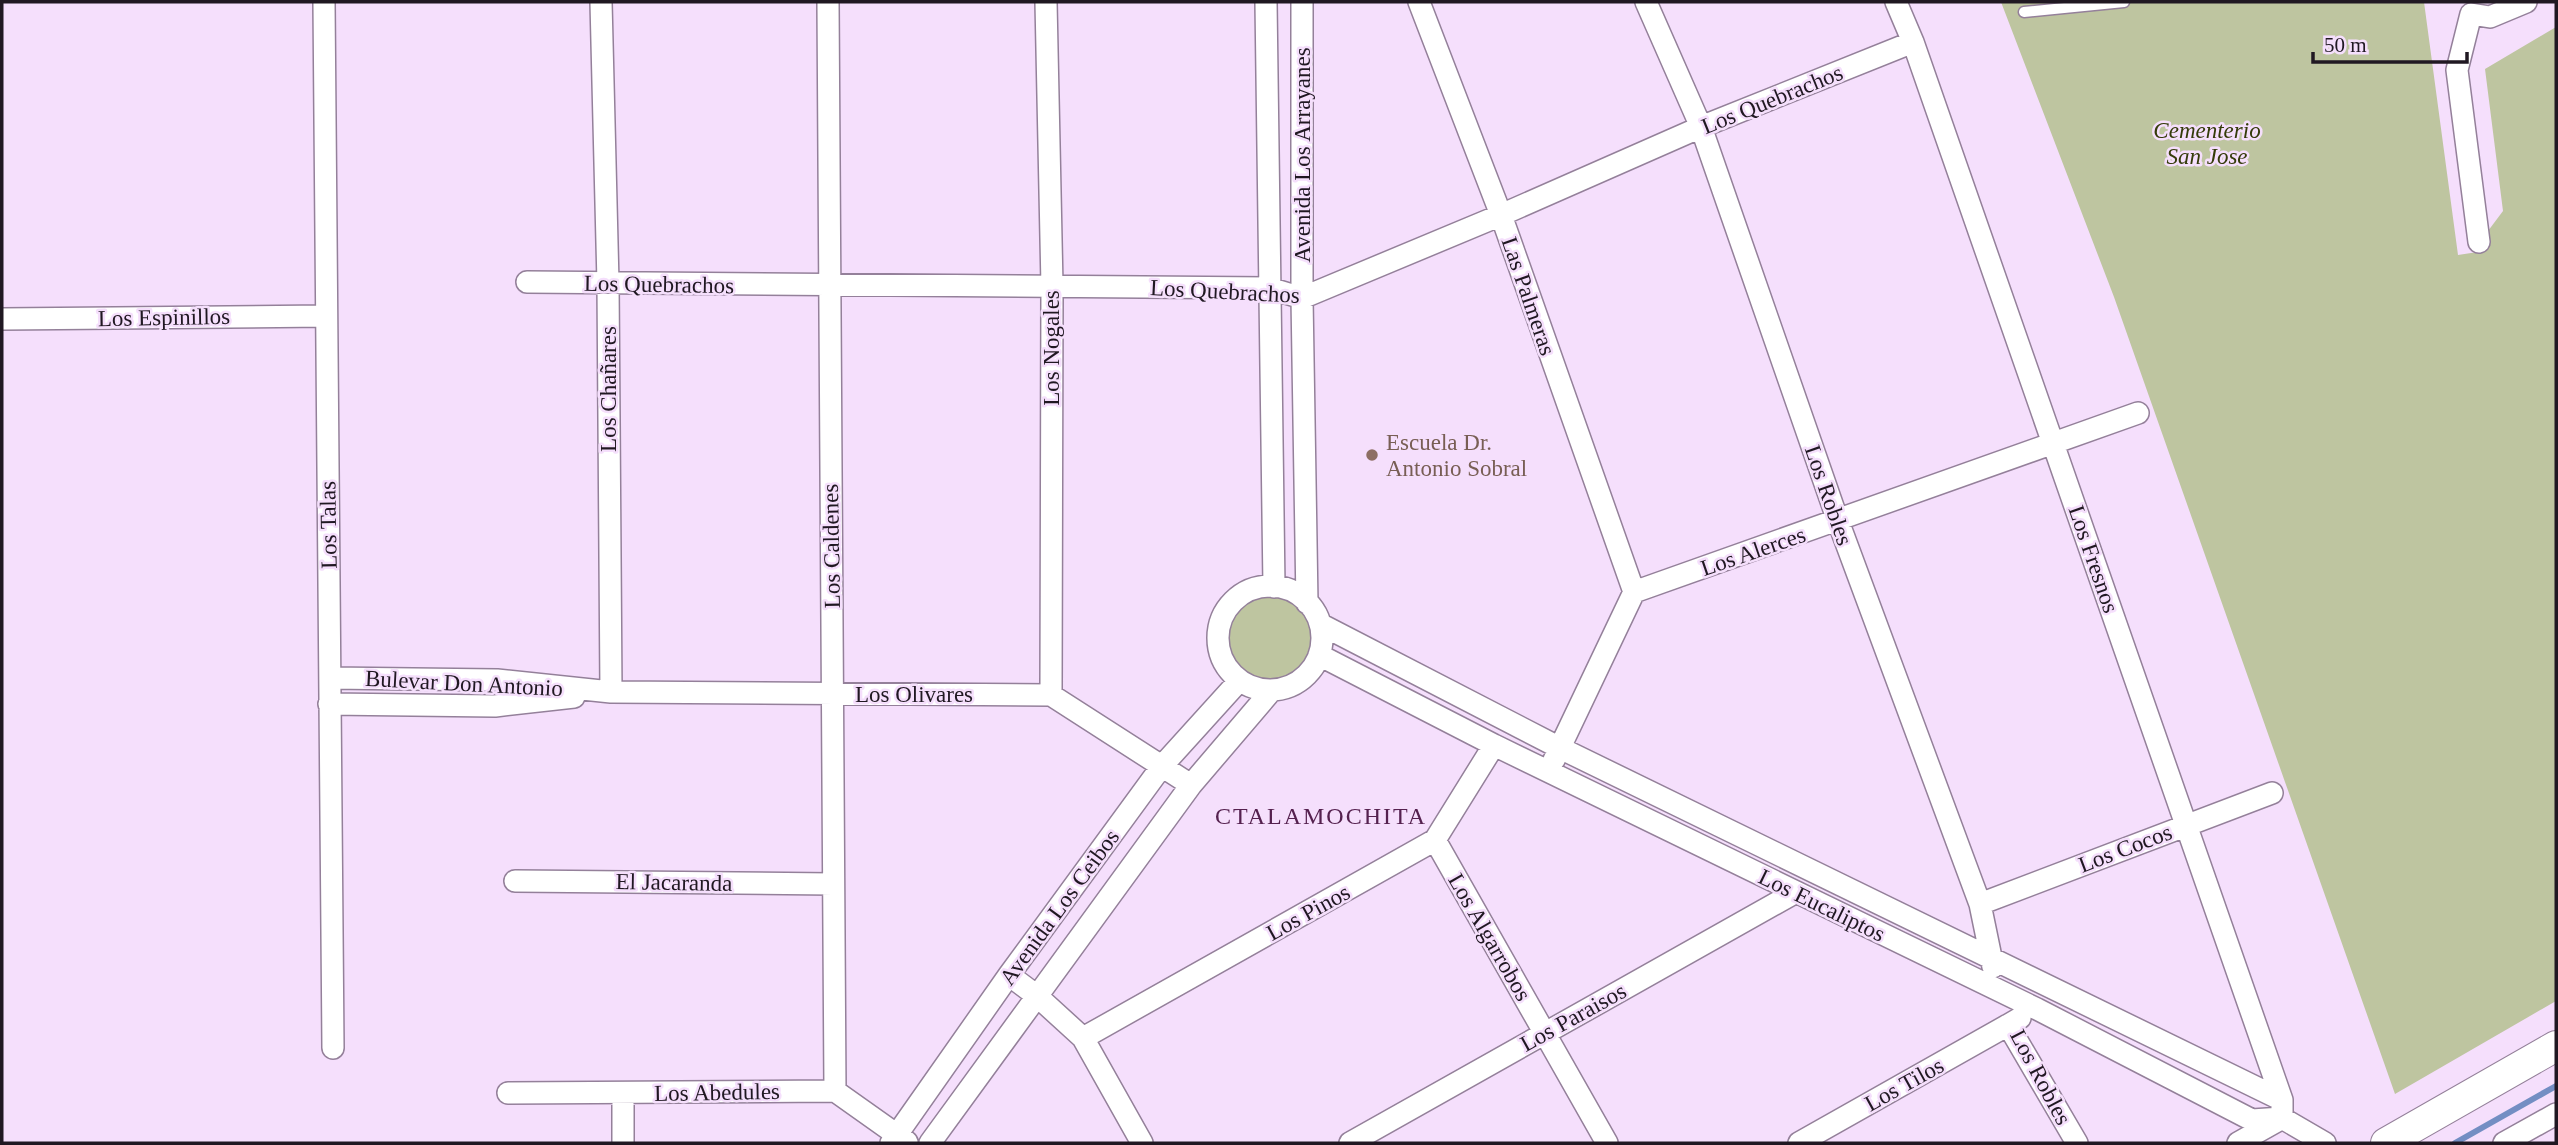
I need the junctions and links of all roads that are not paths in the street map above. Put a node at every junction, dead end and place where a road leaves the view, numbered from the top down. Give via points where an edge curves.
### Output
1 (324, 2) edge
2 (601, 2) edge
3 (828, 2) edge
4 (1046, 2) edge
5 (1266, 2) edge
6 (1302, 2) edge
7 (1419, 2) edge
8 (1646, 2) edge
9 (1896, 2) edge
10 (2124, 2) edge
11 (2526, 2) edge
12 (2467, 8) edge
13 (2024, 12) dead end
14 (1913, 42) junction
15 (1701, 127) junction
16 (1501, 215) junction
17 (2479, 242) dead end
18 (527, 282) dead end
19 (608, 283) junction
20 (829, 285) junction
21 (1052, 286) junction
22 (1269, 288) junction
23 (1302, 298) junction
24 (326, 316) junction
25 (2, 319) edge
26 (2138, 413) dead end
27 (2054, 444) junction
28 (1838, 521) junction
29 (1274, 587) junction
30 (1634, 592) junction
31 (1307, 603) junction
32 (1320, 624) junction
33 (1319, 655) junction
34 (330, 678) junction
35 (1239, 681) junction
36 (1272, 690) junction
37 (611, 692) junction
38 (832, 694) junction
39 (1051, 695) junction
40 (329, 704) junction
41 (1494, 746) junction
42 (1560, 748) junction
43 (1162, 766) junction
44 (1549, 772) junction
45 (1191, 785) junction
46 (2272, 793) dead end
47 (2188, 824) junction
48 (1436, 840) junction
49 (515, 881) dead end
50 (833, 884) junction
51 (1796, 892) junction
52 (1980, 904) junction
53 (1990, 957) junction
54 (1009, 975) junction
55 (2058, 990) junction
56 (1999, 992) junction
57 (1037, 996) junction
58 (2037, 1009) junction
59 (2008, 1025) junction
60 (1545, 1033) junction
61 (1083, 1038) junction
62 (2556, 1046) edge
63 (333, 1048) dead end
64 (835, 1091) junction
65 (508, 1093) dead end
66 (623, 1093) junction
67 (2282, 1109) junction
68 (2556, 1114) edge
69 (899, 1141) edge
70 (623, 1143) edge
71 (930, 1143) edge
72 (1142, 1143) edge
73 (1350, 1143) edge
74 (1608, 1143) edge
75 (1799, 1143) edge
76 (2077, 1143) edge
77 (2238, 1143) edge
78 (2325, 1143) edge
79 (2386, 1143) edge
80 (2504, 1143) edge

1 - 24 street, Los Talas
2 - 19 street, Los Chañares
3 - 20 street, Los Caldenes
4 - 21 street, Los Nogales
5 - 22 street, Avenida Los Arrayanes
6 - 23 street, Avenida Los Arrayanes
7 - 16 street, Las Palmeras
8 - 15 street, Los Robles
9 - 14 street, Los Fresnos
10 - 13 lane
11 - 12 street via 2490,17
12 - 17 street via 2457,70
14 - 15 street, Los Quebrachos
14 - 27 street, Los Fresnos
15 - 16 street, Los Quebrachos
15 - 28 street, Los Robles
16 - 23 street, Los Quebrachos
16 - 30 street, Las Palmeras
18 - 19 street, Los Quebrachos
19 - 20 street, Los Quebrachos
19 - 37 street, Los Chañares
20 - 21 street, Los Quebrachos
20 - 38 street, Los Caldenes
21 - 22 street, Los Quebrachos
21 - 39 street, Los Nogales
22 - 23 street, Los Quebrachos
22 - 29 street, Avenida Los Arrayanes
23 - 31 street, Avenida Los Arrayanes
24 - 25 street, Los Espinillos
24 - 34 street, Los Talas
26 - 27 street, Los Alerces
27 - 28 street, Los Alerces
27 - 47 street, Los Fresnos
28 - 30 street, Los Alerces
28 - 52 street, Los Robles
29 - 31 street
29 - 35 street via 1245,593 1224,614 1219,628 1221,657
30 - 42 street
31 - 32 street
32 - 33 street
32 - 42 street, Los Eucaliptos
33 - 36 street via 1301,680
33 - 41 street, Los Eucaliptos
34 - 37 street, Bulevar Don Antonio via 498,680
34 - 40 street, Los Talas
35 - 36 street
35 - 43 street, Avenida Los Ceibos
36 - 45 street, Avenida Los Ceibos
37 - 38 street, Los Olivares
37 - 40 street, Bulevar Don Antonio via 495,706
38 - 39 street, Los Olivares
38 - 50 street, Los Caldenes
39 - 43 street
40 - 63 street, Los Talas
41 - 44 street, Los Eucaliptos
41 - 48 street, Los Pinos
42 - 44 street
42 - 53 street, Los Eucaliptos
43 - 45 street
43 - 54 street, Avenida Los Ceibos
44 - 51 street, Los Eucaliptos
45 - 57 street, Avenida Los Ceibos
46 - 47 street, Los Cocos
47 - 52 street, Los Cocos
47 - 67 street, Los Fresnos
48 - 60 street, Los Algarrobos
48 - 61 street, Los Pinos
49 - 50 street, El Jacaranda
50 - 64 street, Los Caldenes
51 - 56 street, Los Eucaliptos
51 - 60 street, Los Paraisos
52 - 53 street, Los Robles
53 - 55 street, Los Eucaliptos
53 - 56 street, Los Robles
54 - 57 street
54 - 69 street, Avenida Los Ceibos
55 - 58 street, Los Robles
55 - 67 street, Los Eucaliptos
56 - 58 street, Los Eucaliptos
57 - 61 street
57 - 71 street, Avenida Los Ceibos
58 - 59 street, Los Robles
58 - 67 street, Los Eucaliptos via 2252,1120
59 - 75 street, Los Tilos
59 - 76 street, Los Robles
60 - 73 street, Los Paraisos
60 - 74 street, Los Algarrobos
61 - 72 street
62 - 79 main road
64 - 66 street, Los Abedules
64 - 69 street
65 - 66 street, Los Abedules
66 - 70 street
67 - 77 street
67 - 78 street, Los Eucaliptos
68 - 80 street

